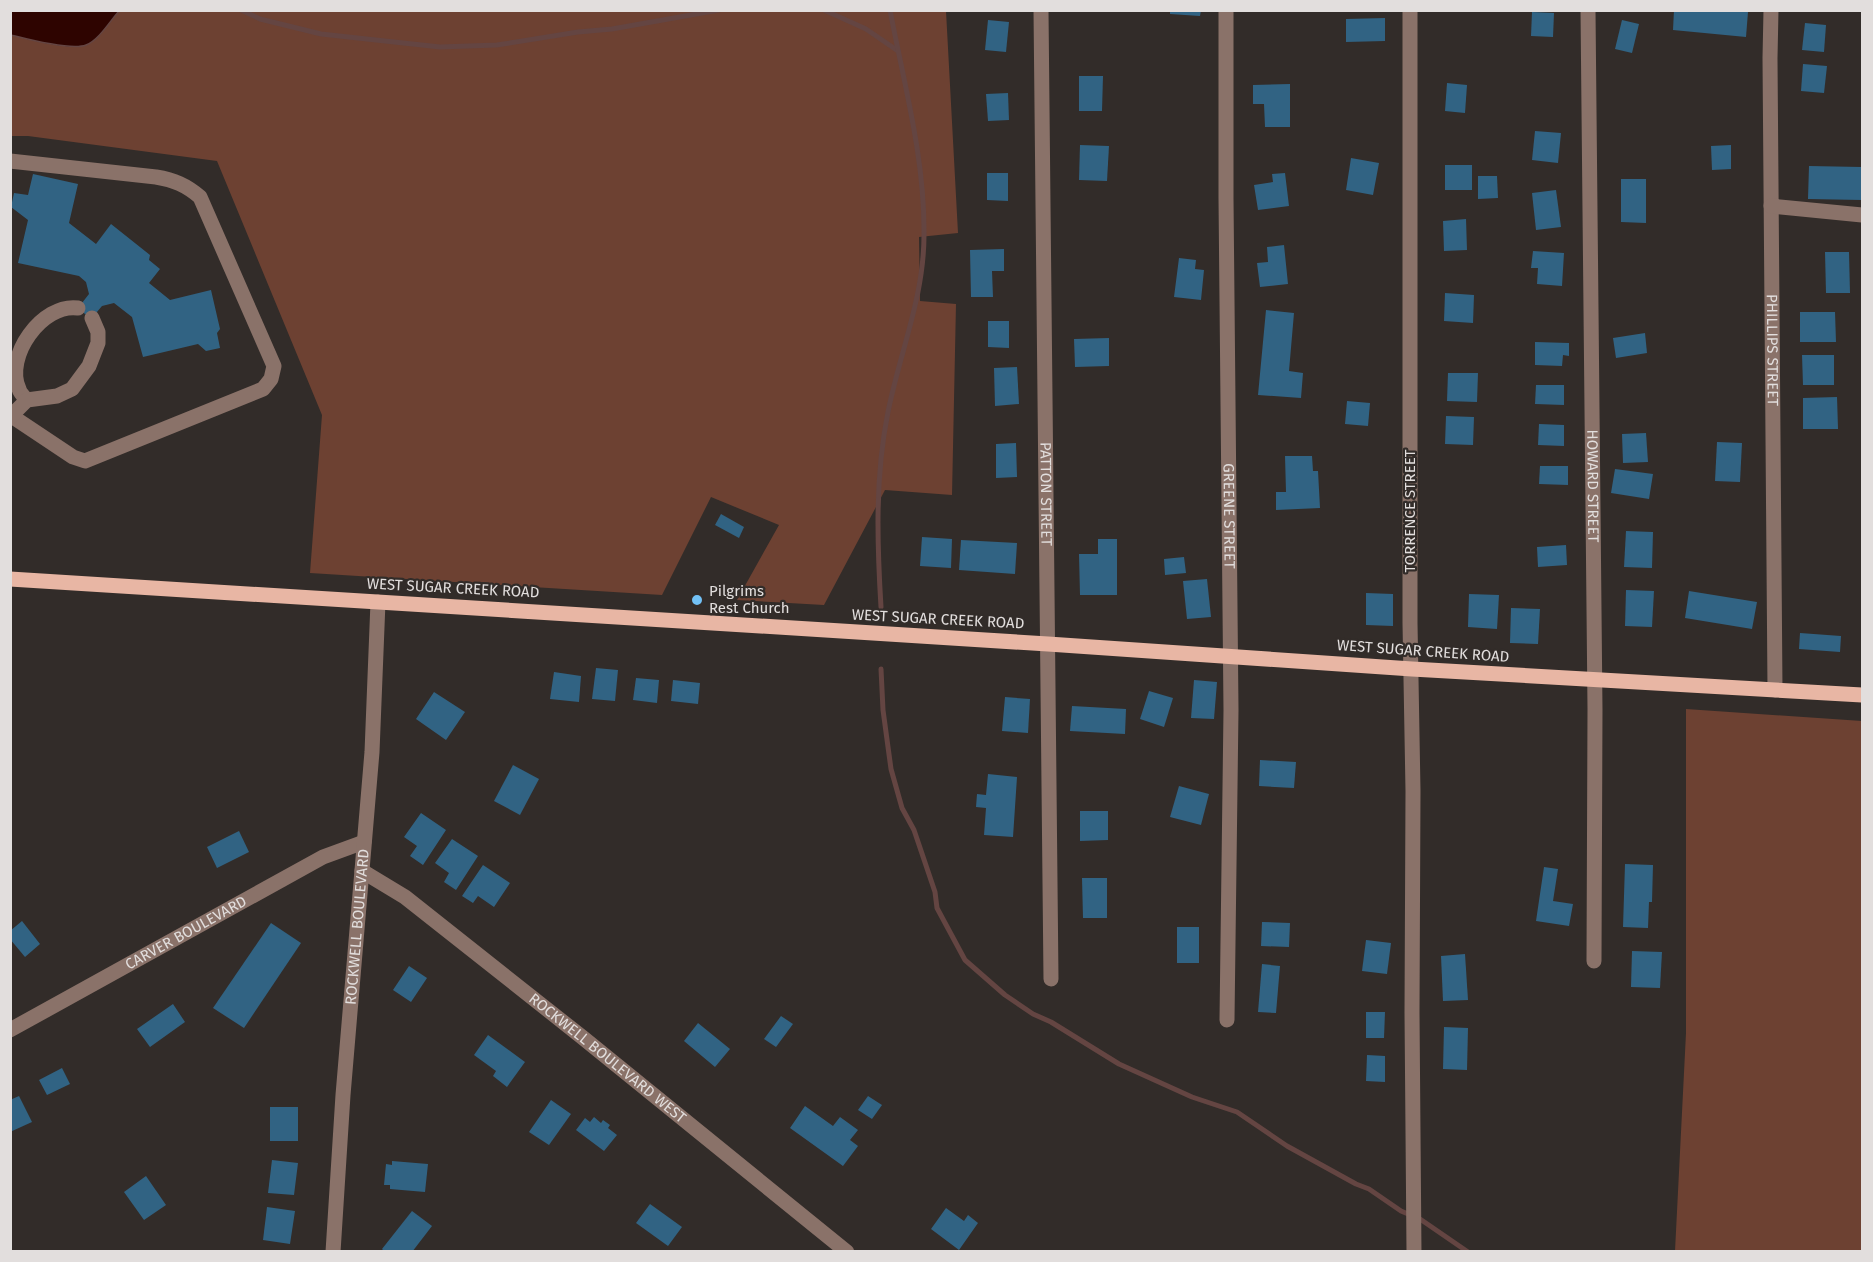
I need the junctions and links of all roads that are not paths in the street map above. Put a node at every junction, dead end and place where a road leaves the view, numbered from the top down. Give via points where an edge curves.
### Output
1 (1041, 10) edge
2 (1226, 10) edge
3 (1410, 10) edge
4 (1588, 10) edge
5 (1771, 10) edge
6 (10, 161) edge
7 (1771, 206) junction
8 (1863, 215) edge
9 (78, 308) dead end
10 (92, 318) dead end
11 (27, 400) junction
12 (11, 416) edge
13 (10, 579) edge
14 (378, 602) junction
15 (1048, 644) junction
16 (1231, 657) junction
17 (1412, 669) junction
18 (1594, 679) junction
19 (1775, 690) junction
20 (1863, 695) edge
21 (364, 842) junction
22 (362, 872) junction
23 (1594, 961) dead end
24 (1050, 979) dead end
25 (1227, 1020) dead end
26 (10, 1030) edge
27 (333, 1251) edge
28 (846, 1251) edge
29 (1414, 1251) edge

1 - 15 street, PATTON STREET
2 - 16 street, GREENE STREET
3 - 17 street, TORRENCE STREET
4 - 18 street, HOWARD STREET
5 - 7 street, PHILLIPS STREET
6 - 12 street via 156,177 188,187 200,197 274,366 271,380 263,389 85,461
7 - 8 street
7 - 19 street, PHILLIPS STREET
9 - 11 street via 67,306 53,311 40,320 23,345 16,363 18,388
10 - 11 street via 98,343 89,366 72,389 57,396
11 - 12 street
13 - 14 main road, WEST SUGAR CREEK ROAD
14 - 15 main road, WEST SUGAR CREEK ROAD
14 - 21 street, ROCKWELL BOULEVARD
15 - 16 main road, WEST SUGAR CREEK ROAD
15 - 24 street, PATTON STREET
16 - 17 main road, WEST SUGAR CREEK ROAD
16 - 25 street, GREENE STREET
17 - 18 main road, WEST SUGAR CREEK ROAD
17 - 29 street, TORRENCE STREET
18 - 19 main road, WEST SUGAR CREEK ROAD
18 - 23 street, HOWARD STREET
19 - 20 main road, WEST SUGAR CREEK ROAD
21 - 22 street, ROCKWELL BOULEVARD
21 - 26 street, CARVER BOULEVARD via 323,857
22 - 27 street, ROCKWELL BOULEVARD
22 - 28 street, ROCKWELL BOULEVARD WEST via 405,897

